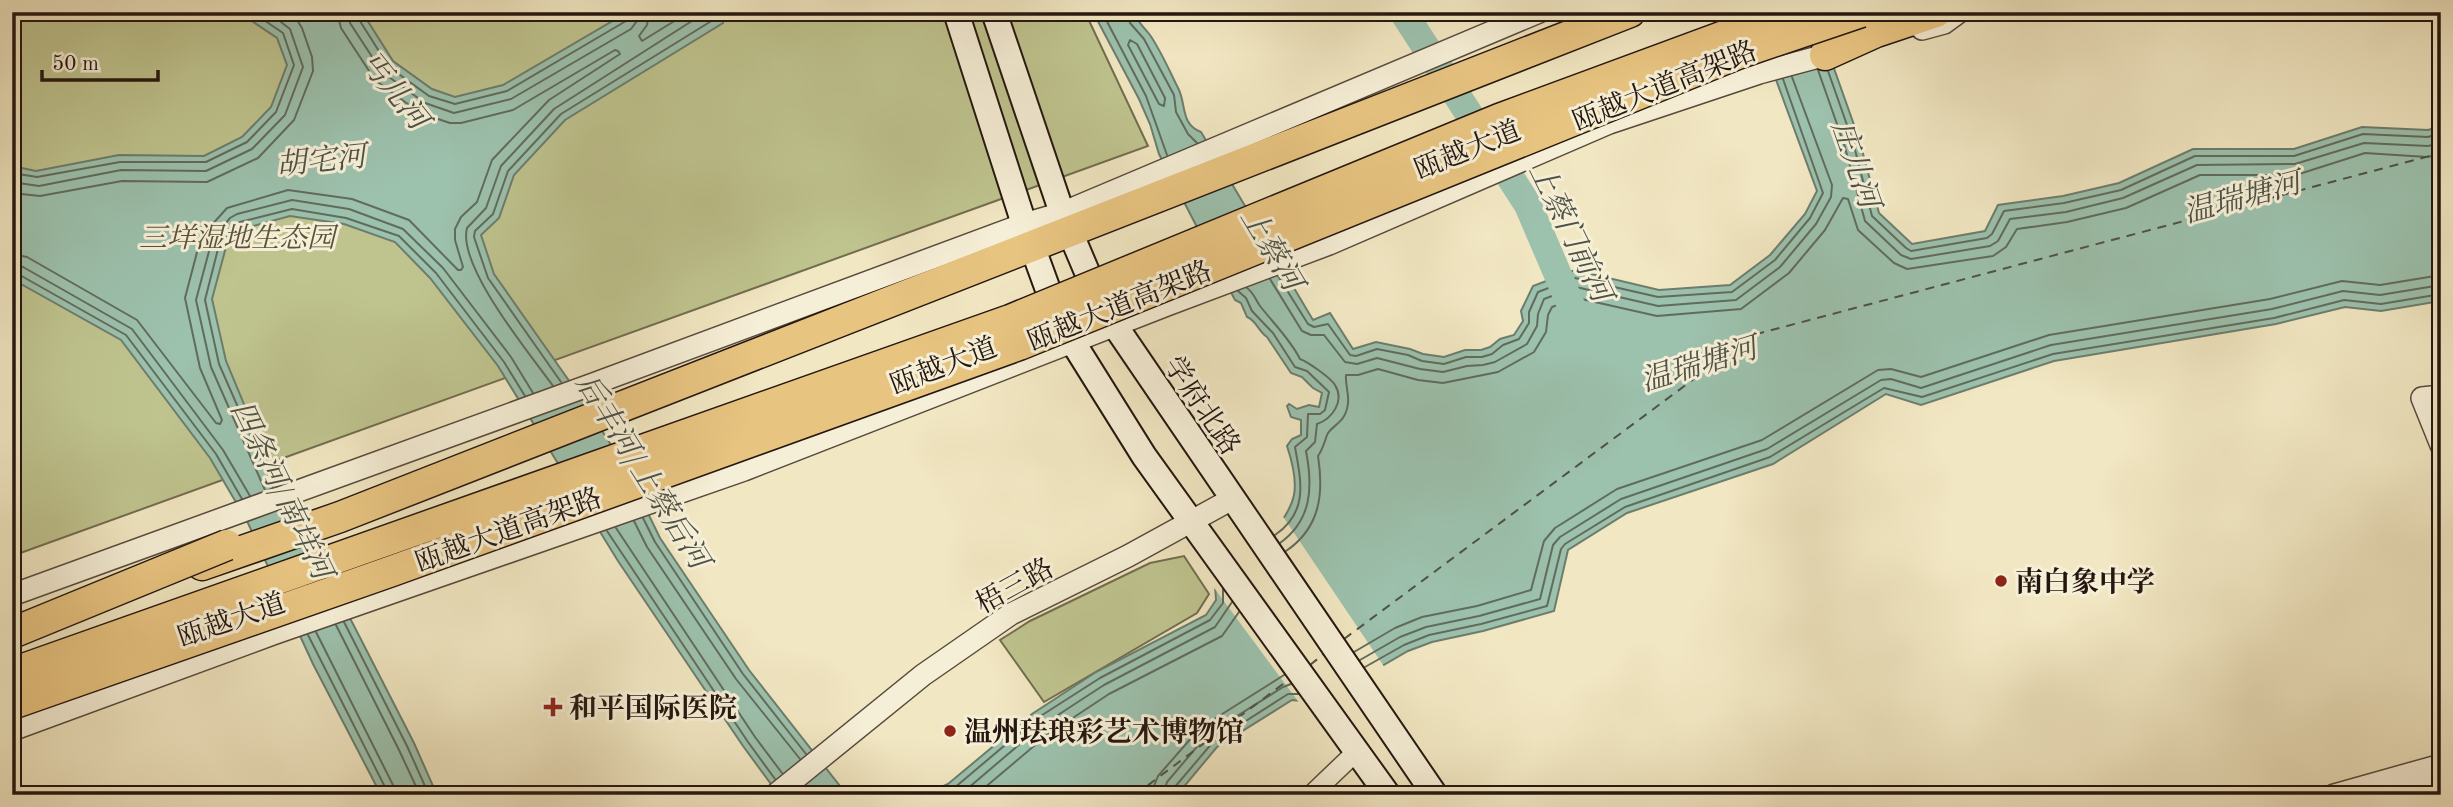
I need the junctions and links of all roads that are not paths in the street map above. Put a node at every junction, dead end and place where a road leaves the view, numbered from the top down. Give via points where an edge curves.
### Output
1 (956, 12) edge
2 (994, 12) edge
3 (1539, 12) edge
4 (1630, 12) edge
5 (1977, 12) edge
6 (1946, 16) edge
7 (1802, 18) edge
8 (1867, 19) edge
9 (1825, 55) junction
10 (1066, 222) junction
11 (1028, 235) junction
12 (1107, 316) junction
13 (1065, 331) junction
14 (2441, 396) edge
15 (603, 398) junction
16 (516, 431) junction
17 (2441, 445) edge
18 (1238, 509) junction
19 (337, 510) junction
20 (1191, 521) junction
21 (351, 592) junction
22 (12, 595) edge
23 (12, 630) edge
24 (12, 673) edge
25 (12, 697) edge
26 (12, 704) edge
27 (12, 730) edge
28 (1357, 751) junction
29 (2441, 765) edge
30 (2441, 785) edge
31 (775, 795) edge
32 (1311, 795) edge
33 (1388, 795) edge
34 (1434, 795) edge
35 (2334, 795) edge
36 (2402, 795) edge

1 - 11 main road
2 - 10 main road, 学府北路
3 - 10 street
4 - 10 highway via 1156,197
5 - 6 street
6 - 8 highway
6 - 9 street
7 - 8 highway, 瓯越大道
7 - 12 highway, 瓯越大道, bridge via 1749,45 1675,66 1437,160 1189,269
7 - 24 highway, 瓯越大道高架路, bridge via 1499,119 1010,320
8 - 9 highway
8 - 26 highway, 瓯越大道高架路, bridge via 1740,53 1019,345
9 - 12 street via 1609,122 1329,244
10 - 11 highway
10 - 12 main road, 学府北路
11 - 13 main road
11 - 15 street
11 - 15 highway via 891,301
12 - 13 highway, 瓯越大道
12 - 18 main road, 学府北路
13 - 20 main road
13 - 21 highway, 瓯越大道 via 710,447 556,504
13 - 21 street via 744,470 575,529
14 - 17 street via 2422,398
15 - 16 highway
16 - 19 highway
16 - 22 street via 303,490
18 - 20 street, 梧三路
18 - 34 main road, 学府北路
19 - 23 highway, bridge
19 - 23 highway via 236,553
20 - 28 main road
20 - 31 street, 梧三路 via 1011,614 923,675
21 - 25 highway, 瓯越大道 via 256,610
21 - 27 street via 273,634
28 - 32 street
28 - 33 main road
29 - 35 street
30 - 36 street

